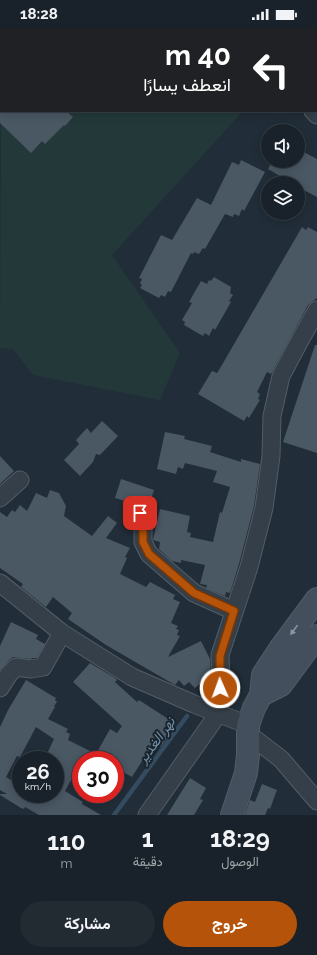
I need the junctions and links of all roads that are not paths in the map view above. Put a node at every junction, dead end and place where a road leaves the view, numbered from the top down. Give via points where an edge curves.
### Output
1 (317, 310) edge
2 (20, 480) dead end
3 (0, 498) edge
4 (140, 513) dead end
5 (0, 583) edge
6 (317, 599) edge
7 (234, 611) junction
8 (62, 633) junction
9 (317, 636) edge
10 (0, 688) edge
11 (261, 695) junction
12 (218, 714) junction
13 (247, 729) junction
14 (317, 801) edge
15 (147, 815) edge
16 (232, 815) edge

1 - 7 street via 281,376 272,416 271,456 264,508 249,567
2 - 3 street
4 - 7 street via 143,542 149,554 194,593
5 - 8 street
6 -> 11 street via 263,675
7 - 12 street via 220,656
8 - 10 street via 42,667 16,667 8,674
8 - 12 street via 132,676
9 - 11 street via 281,685
11 - 13 street
12 - 13 street
12 - 15 street
13 - 14 street via 281,759
13 - 16 street via 246,773

